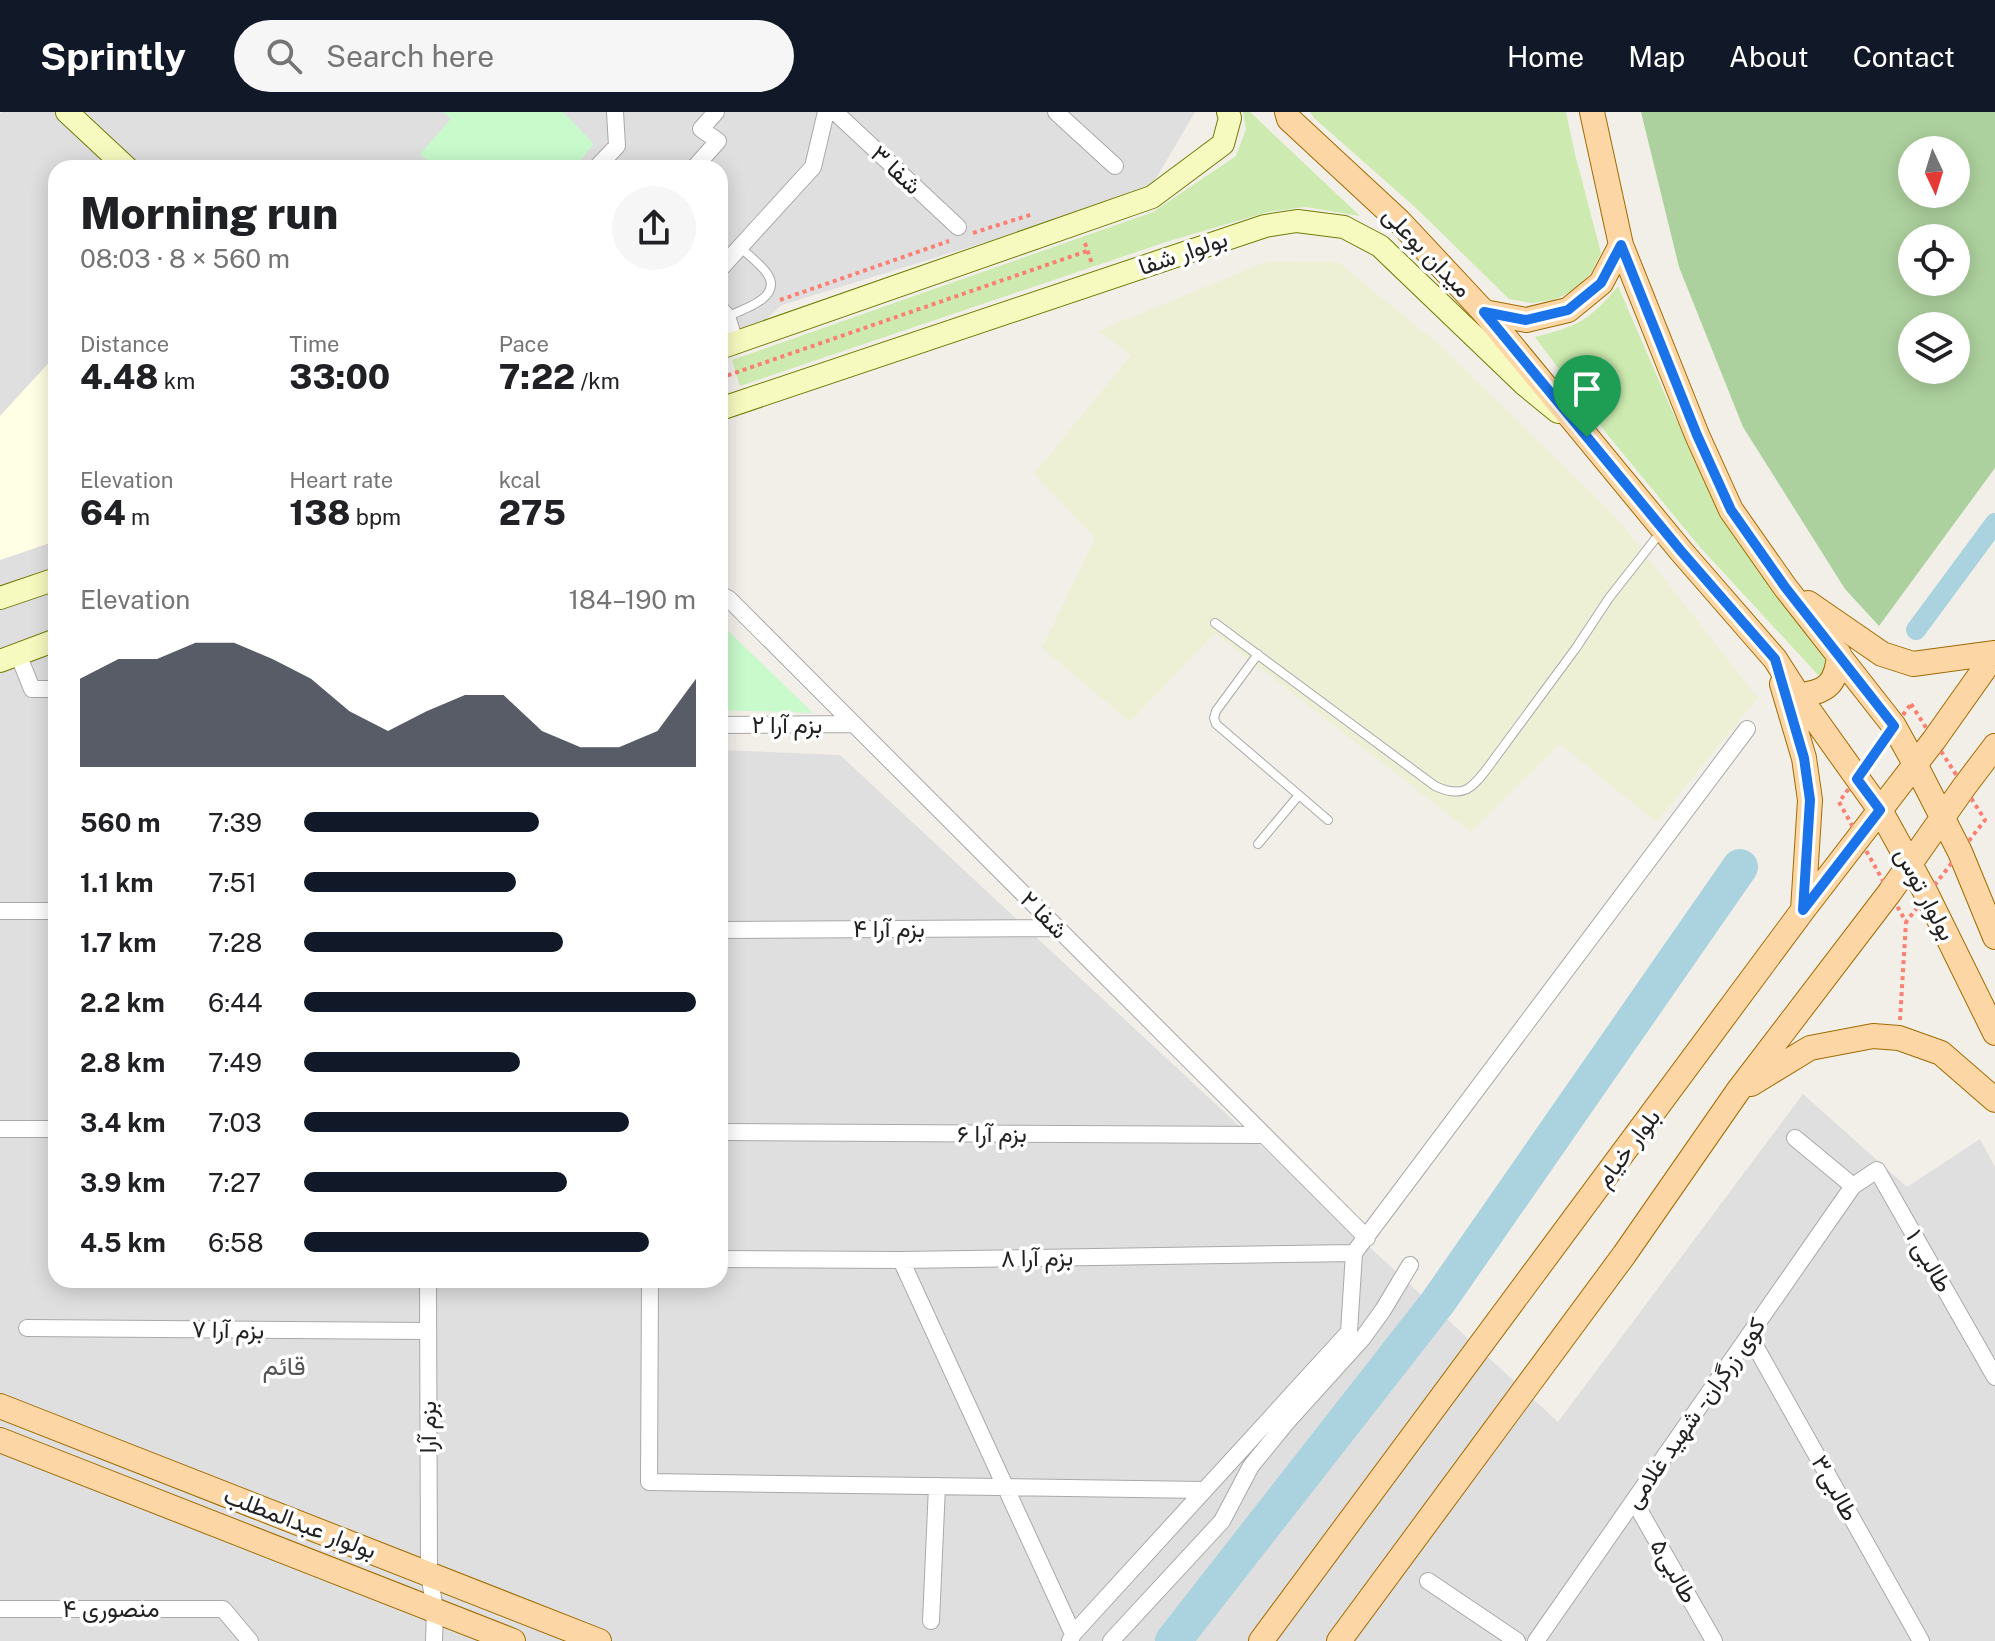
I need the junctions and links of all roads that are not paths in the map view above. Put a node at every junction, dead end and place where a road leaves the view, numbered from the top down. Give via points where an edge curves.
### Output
1 (67, 112) edge
2 (615, 112) edge
3 (716, 112) edge
4 (826, 112) edge
5 (835, 112) edge
6 (1056, 112) edge
7 (1228, 112) edge
8 (1592, 112) edge
9 (1286, 114) edge
10 (118, 160) edge
11 (604, 160) edge
12 (701, 160) edge
13 (1115, 166) dead end
14 (962, 233) road end
15 (1621, 245) junction
16 (739, 247) junction
17 (728, 260) edge
18 (728, 312) edge
19 (1484, 312) junction
20 (728, 345) edge
21 (728, 406) edge
22 (1587, 437) junction
23 (1663, 529) junction
24 (48, 582) edge
25 (1785, 587) junction
26 (0, 598) edge
27 (728, 598) edge
28 (1215, 623) dead end
29 (48, 643) edge
30 (1995, 653) edge
31 (1258, 654) junction
32 (1839, 654) junction
33 (9, 658) edge
34 (1775, 659) junction
35 (48, 689) edge
36 (1798, 695) junction
37 (854, 724) junction
38 (728, 725) edge
39 (1747, 729) dead end
40 (1995, 746) edge
41 (1915, 764) junction
42 (1299, 795) junction
43 (1880, 810) junction
44 (1942, 818) junction
45 (1328, 820) dead end
46 (1258, 844) dead end
47 (1910, 863) junction
48 (1803, 910) junction
49 (0, 911) edge
50 (48, 911) edge
51 (1058, 928) junction
52 (728, 930) edge
53 (1995, 937) edge
54 (1995, 1033) edge
55 (1738, 1091) junction
56 (1995, 1100) edge
57 (0, 1129) edge
58 (48, 1129) edge
59 (728, 1132) edge
60 (1264, 1135) junction
61 (1795, 1138) dead end
62 (1853, 1186) junction
63 (1367, 1238) junction
64 (1354, 1253) junction
65 (728, 1259) edge
66 (901, 1260) junction
67 (1410, 1265) dead end
68 (428, 1288) edge
69 (650, 1288) edge
70 (27, 1328) dead end
71 (428, 1331) junction
72 (1749, 1335) junction
73 (1995, 1377) edge
74 (0, 1406) edge
75 (0, 1440) edge
76 (937, 1486) junction
77 (1005, 1487) junction
78 (1204, 1490) junction
79 (1634, 1501) junction
80 (429, 1573) junction
81 (1428, 1581) dead end
82 (0, 1609) edge
83 (435, 1610) junction
84 (931, 1621) dead end
85 (1072, 1638) edge
86 (1341, 1640) edge
87 (250, 1641) edge
88 (434, 1641) edge
89 (513, 1641) edge
90 (599, 1641) edge
91 (1111, 1641) edge
92 (1261, 1641) edge
93 (1517, 1641) edge
94 (1536, 1641) edge
95 (1714, 1641) edge
96 (1921, 1641) edge

1 - 10 street
2 - 11 street via 617,146
3 - 12 street via 701,129 718,141
4 - 16 street via 813,167
5 - 14 street, شفا ۳
6 - 13 street
7 - 20 street via 1223,144 1152,197
8 - 15 main road
9 - 19 main road, میدان بوعلی via 1399,221
15 - 19 main road, میدان بوعلی via 1601,283 1568,310 1526,320
15 - 25 main road, بولوار توس via 1731,510
16 - 17 street
16 - 18 lane via 769,276 771,285 757,303
19 - 22 main road, بولوار توس
21 - 22 street, بولوار شفا via 1265,226 1297,221 1344,227 1380,246
22 - 23 main road, بولوار توس
23 - 31 lane via 1476,784 1465,791 1435,786
23 - 34 main road, بولوار توس
24 - 26 street
25 - 30 main road via 1882,654 1903,661
25 - 32 main road, بولوار توس
27 - 37 street, شفا ۲
28 - 31 lane
29 - 33 street
30 - 41 main road, بلوار خیام
31 - 42 lane via 1214,718
32 - 36 main road via 1829,685 1815,694
32 - 41 main road, بولوار توس via 1894,726
33 - 35 street via 32,689
34 - 36 main road, بولوار توس
34 - 48 main road via 1804,758 1810,800
36 - 43 main road, بولوار توس
37 - 38 street, بزم آرا ۲
37 - 51 street, شفا ۲
39 - 63 street
40 - 44 main road
41 - 43 main road, بلوار خیام
41 - 44 main road, بولوار توس
42 - 45 lane
42 - 46 lane
43 - 47 main road, بولوار توس
43 - 48 main road, بلوار خیام
44 - 47 main road
44 - 53 main road, بولوار توس
47 - 54 main road, بولوار توس
47 - 55 main road
48 - 92 main road, بلوار خیام
49 - 50 street
51 - 52 street, بزم آرا ۴
51 - 60 street, شفا ۲
55 - 56 main road via 1810,1048 1873,1036 1899,1038 1941,1053
55 - 86 main road
57 - 58 street
59 - 60 street, بزم آرا ۶
60 - 63 street, شفا ۲
61 - 62 street
62 - 72 street, کوی زرگران - شهید غلامی
62 - 73 street, طالبی ۱ via 1877,1170
63 - 64 street
64 - 66 street, بزم آرا ۸
64 - 78 street via 1349,1332
65 - 66 street, بزم آرا ۸
66 - 77 street
67 - 91 street via 1362,1339 1251,1466 1222,1521
68 - 71 street, بزم آرا
69 - 76 street via 649,1482
70 - 71 street, بزم آرا ۷
71 - 80 street, بزم آرا
72 - 79 street, کوی زرگران - شهید غلامی
72 - 96 street, طالبی۳
74 - 80 main road, بولوار عبدالمطلب
75 - 83 main road, بولوار عبدالمطلب
76 - 77 street
76 - 84 street
77 - 78 street
77 - 85 street
78 - 85 street
79 - 94 street, کوی زرگران - شهید غلامی
79 - 95 street, طالبی۵
80 - 83 street, بزم آرا
80 - 90 main road, بولوار عبدالمطلب
81 - 93 street
82 - 87 street, منصوری ۴ via 223,1609
83 - 88 street, بزم آرا
83 - 89 main road, بولوار عبدالمطلب

